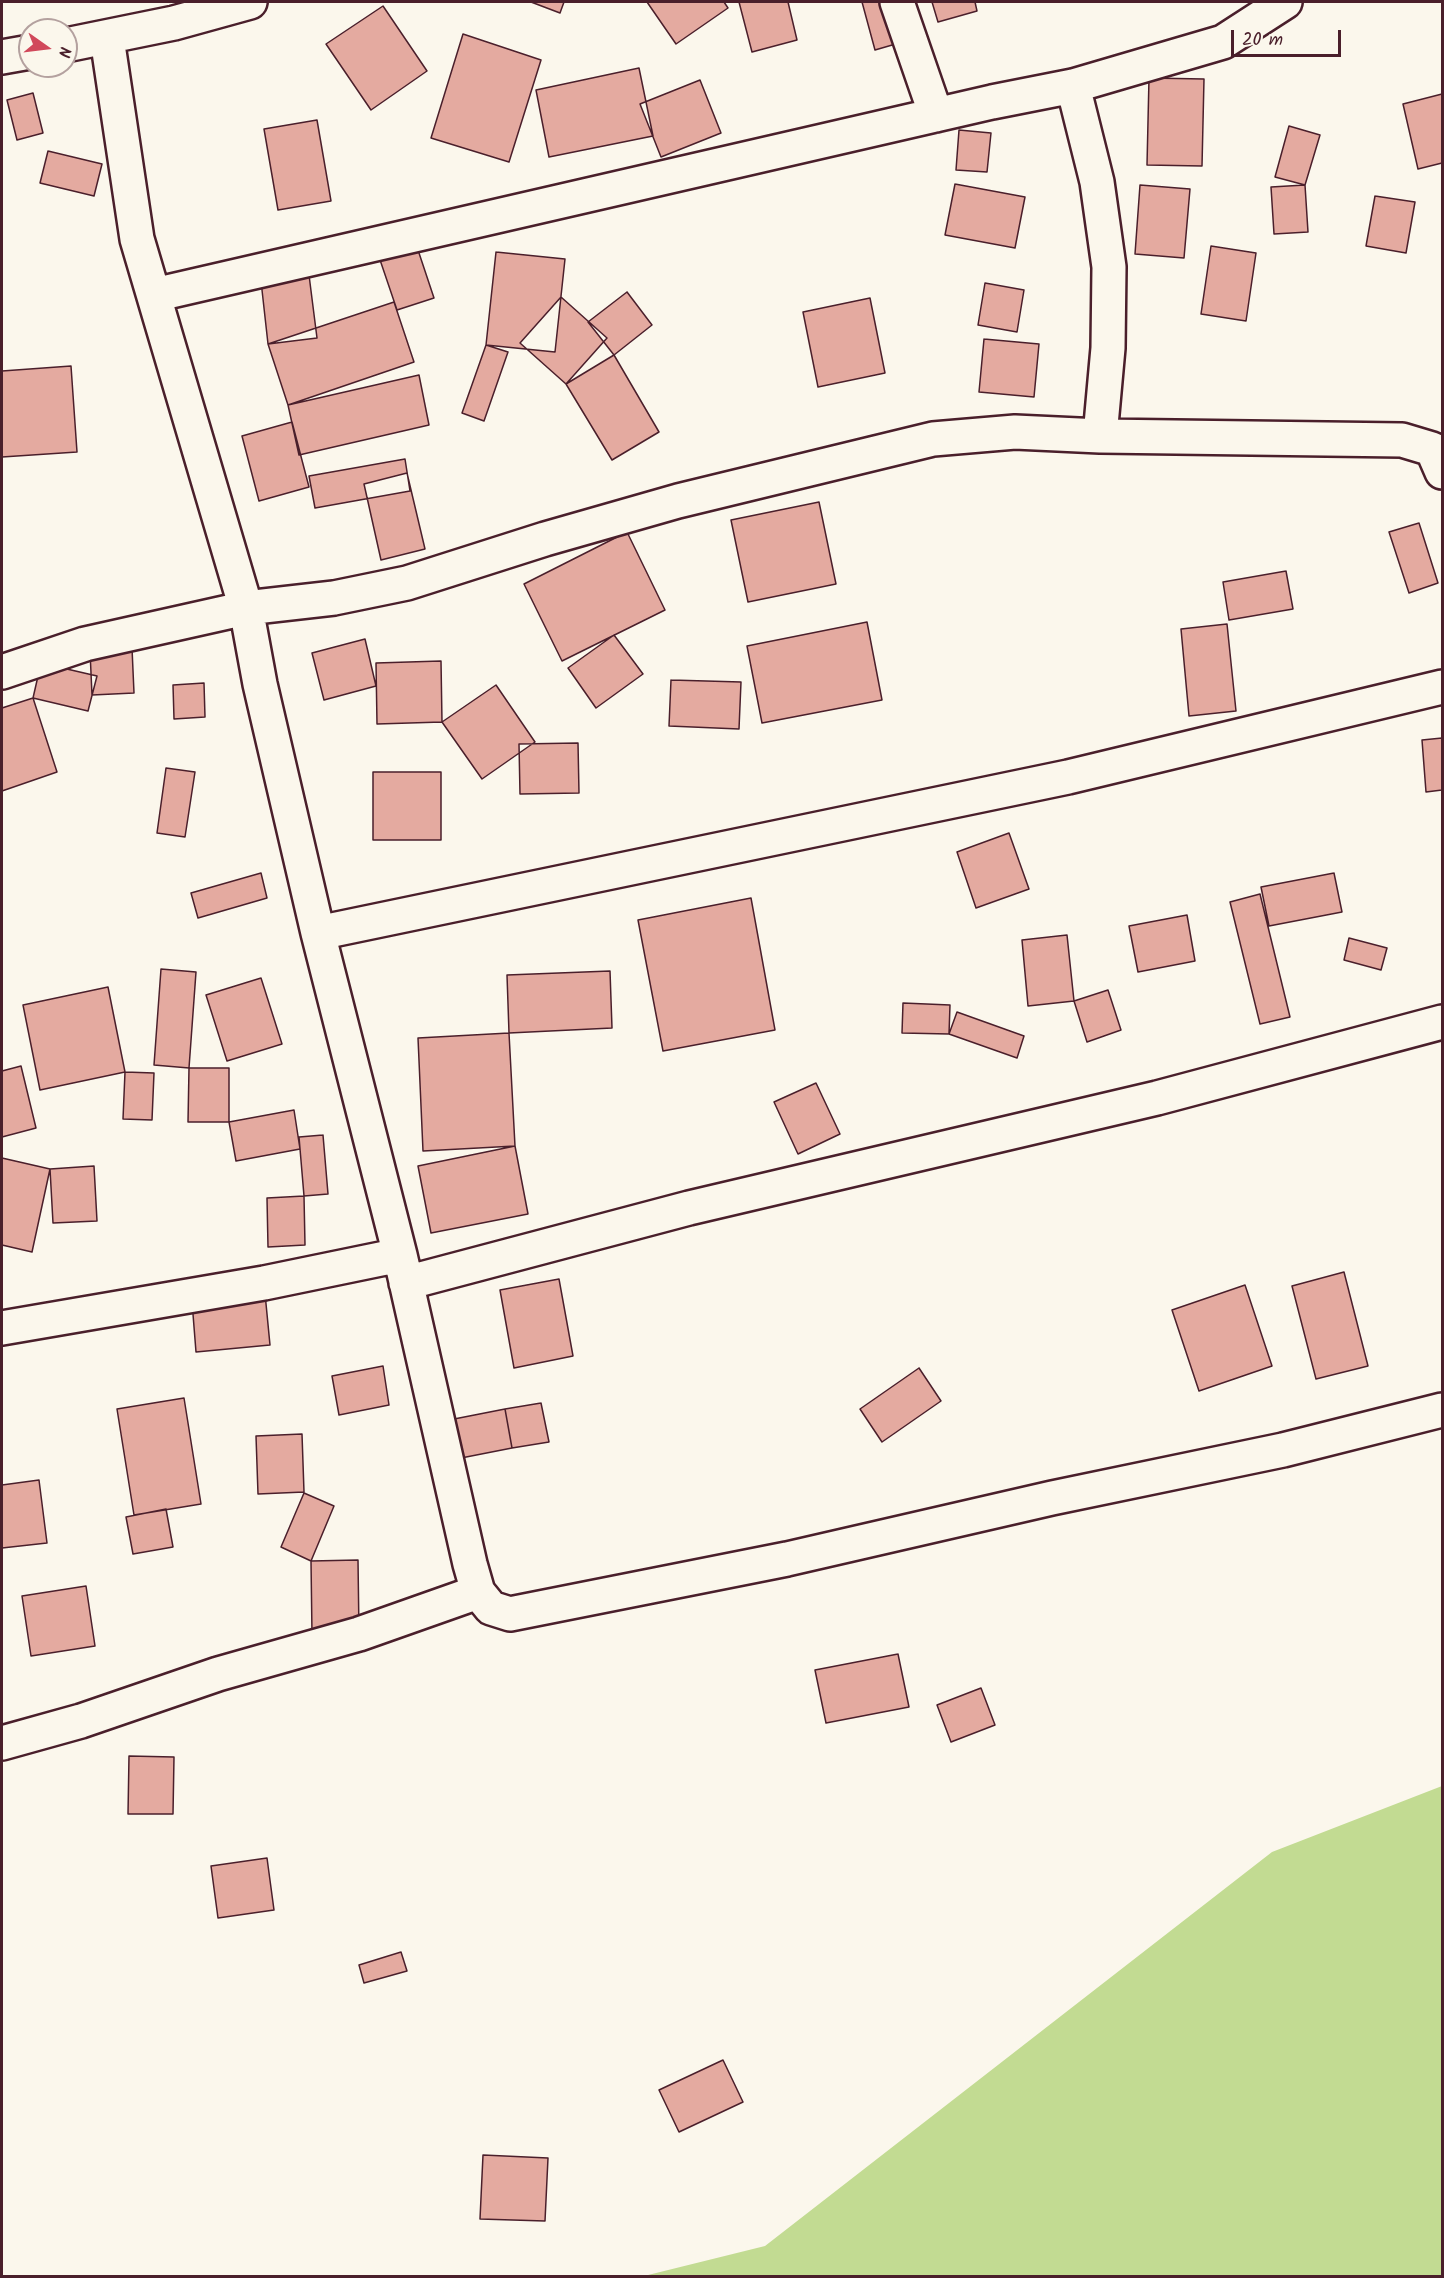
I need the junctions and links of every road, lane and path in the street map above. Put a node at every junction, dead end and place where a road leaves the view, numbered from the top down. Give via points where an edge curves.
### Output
1 (250, 2) edge
2 (897, 2) edge
3 (1285, 2) edge
4 (170, 12) edge
5 (107, 38) junction
6 (78, 43) edge
7 (18, 54) edge
8 (2, 57) edge
9 (1073, 86) junction
10 (936, 115) junction
11 (154, 295) junction
12 (1100, 436) junction
13 (1443, 472) edge
14 (246, 608) junction
15 (2, 672) edge
16 (1443, 687) edge
17 (318, 933) junction
18 (1443, 1022) edge
19 (403, 1269) junction
20 (2, 1329) edge
21 (1443, 1410) edge
22 (478, 1592) junction
23 (2, 1743) edge

1 - 4 street
2 - 10 street
3 - 9 street via 1223,42
4 - 5 street
5 - 6 street
5 - 11 street via 137,239
7 - 8 street
9 - 10 street
9 - 12 street via 1097,182 1109,267 1108,348
10 - 11 street
11 - 14 street
12 - 13 street via 1402,440 1432,449
12 - 14 street via 1015,432 933,439 678,501 407,583 333,598
14 - 15 street via 85,644
14 - 17 street
16 - 17 street via 1068,777
17 - 19 street
18 - 19 street via 1157,1098 689,1208
19 - 20 street via 264,1283
19 - 22 street
21 - 22 street via 1283,1450 787,1559 510,1614 491,1608
22 - 23 street via 359,1634

